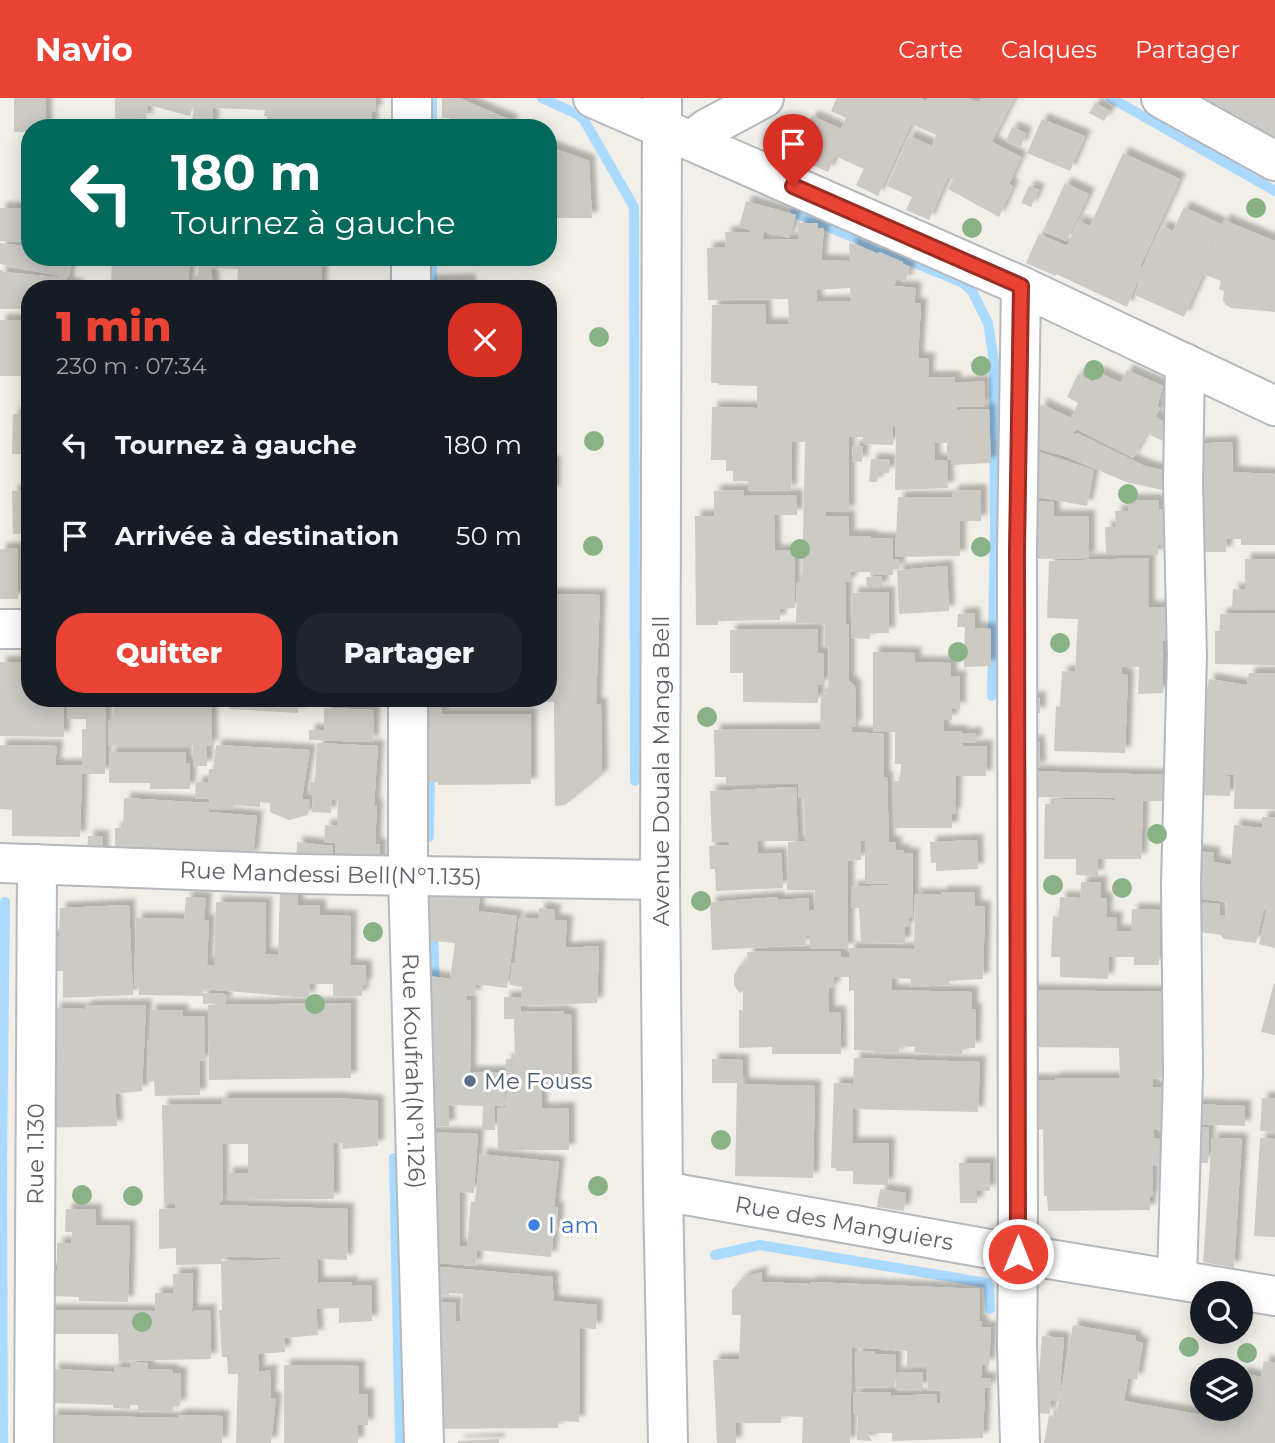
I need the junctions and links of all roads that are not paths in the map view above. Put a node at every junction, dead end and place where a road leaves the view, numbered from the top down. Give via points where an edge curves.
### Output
1 (412, 98) edge
2 (593, 98) edge
3 (764, 98) edge
4 (1161, 98) edge
5 (412, 119) edge
6 (672, 123) edge
7 (1275, 161) edge
8 (1021, 286) junction
9 (1185, 363) junction
10 (1275, 407) edge
11 (0, 629) edge
12 (21, 629) edge
13 (408, 707) edge
14 (18, 863) edge
15 (408, 875) junction
16 (660, 880) junction
17 (663, 1191) junction
18 (1018, 1254) junction
19 (1177, 1280) junction
20 (1275, 1296) edge
21 (34, 1443) edge
22 (424, 1443) edge
23 (668, 1443) edge
24 (1020, 1443) edge

1 - 5 street
2 - 6 street
3 - 6 street via 706,130
4 - 7 street
6 - 8 street
6 - 16 street, Avenue Douala Manga Bell
8 - 9 street
8 - 18 street
9 - 10 street
9 - 19 street via 1187,656
11 - 12 street
13 - 15 street, Rue Koufrah(N°1.126)
14 - 15 street, Rue Mandessi Bell(N°1.135)
14 - 21 street, Rue 1.130
15 - 16 street, Rue Mandessi Bell(N°1.135)
15 - 22 street, Rue Koufrah(N°1.126)
16 - 17 street, Avenue Douala Manga Bell
17 - 18 street, Rue des Manguiers
17 - 23 street, Avenue Douala Manga Bell
18 - 19 street, Rue des Manguiers
18 - 24 street
19 - 20 street, Rue des Manguiers

